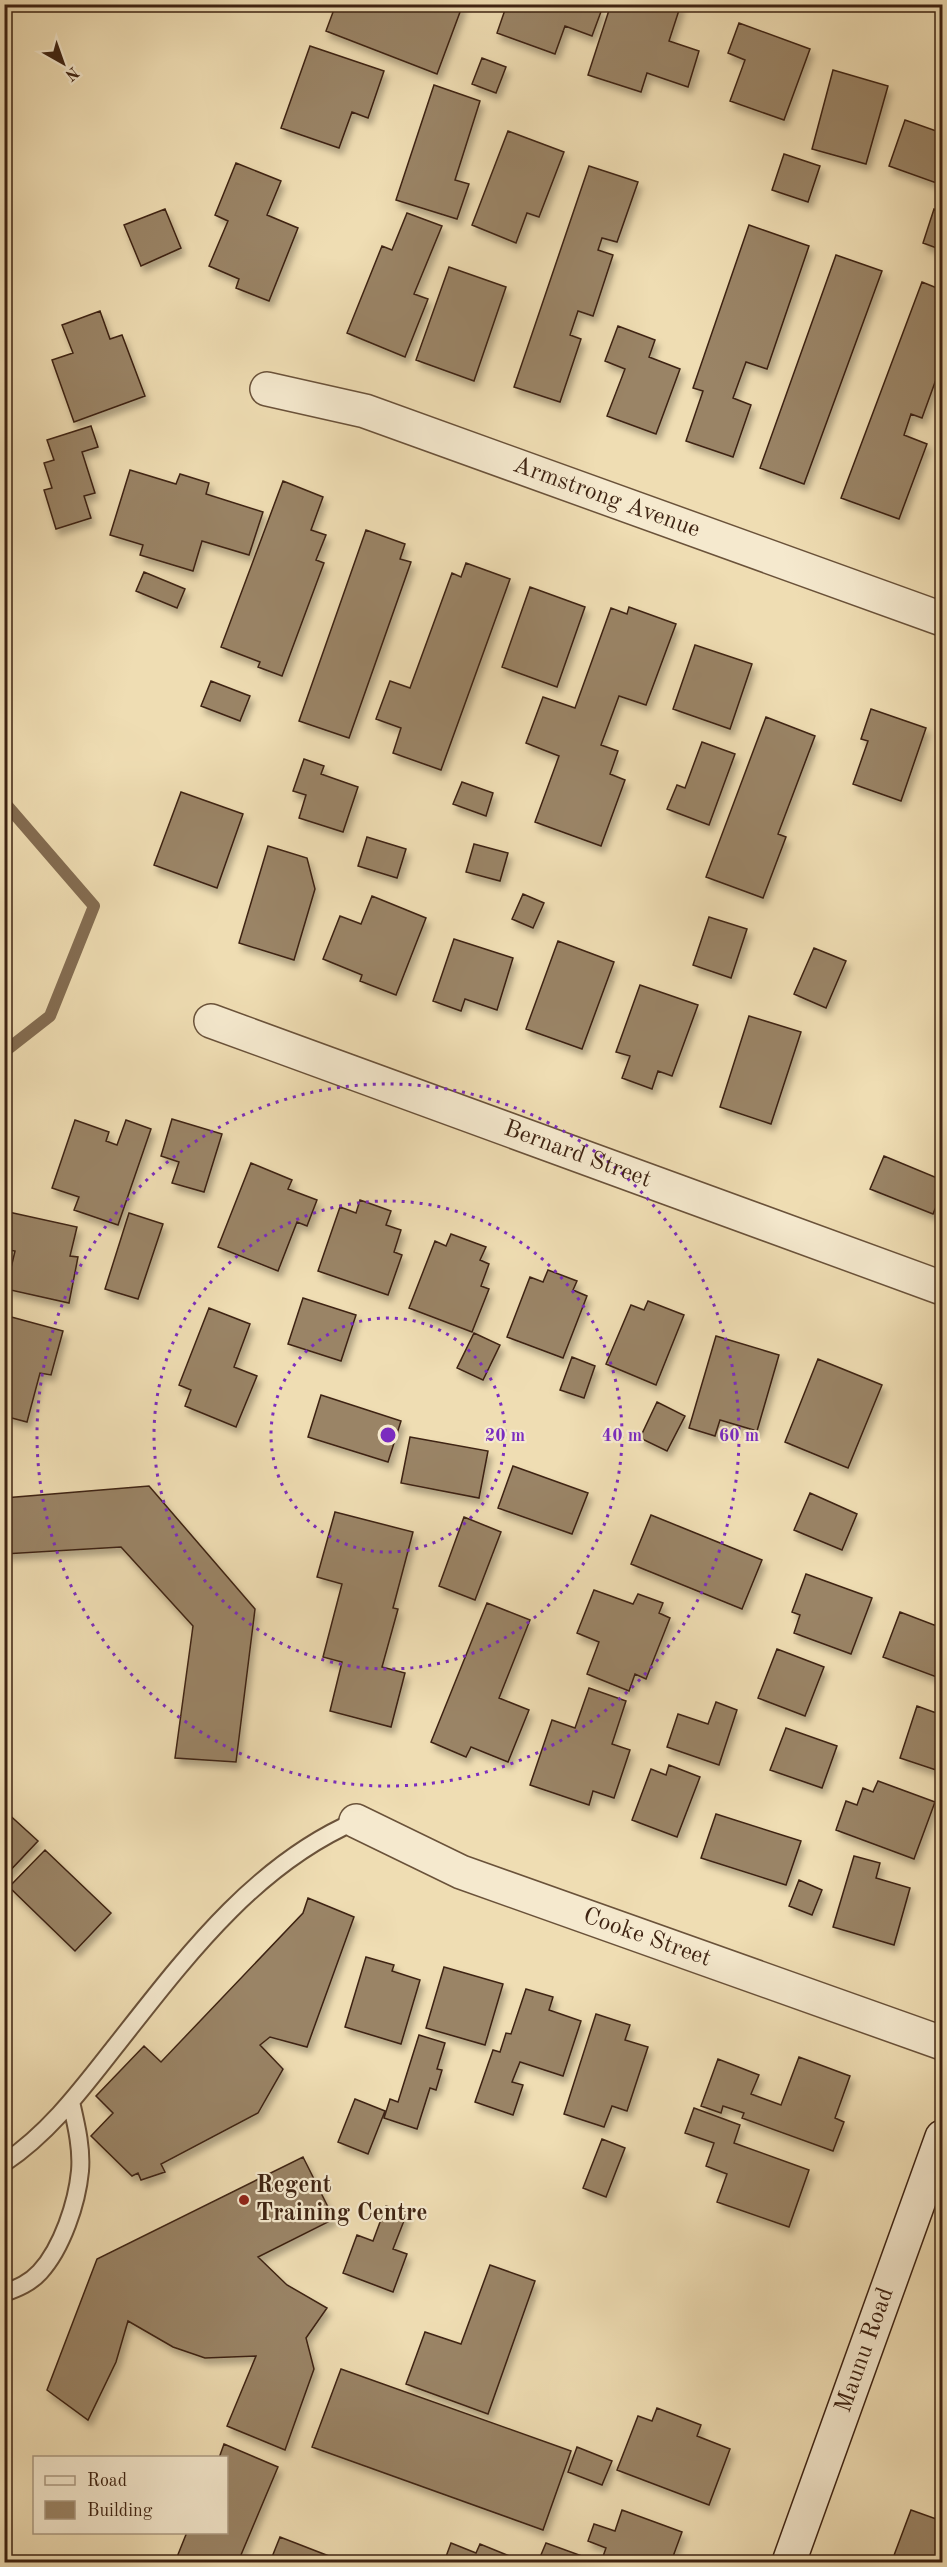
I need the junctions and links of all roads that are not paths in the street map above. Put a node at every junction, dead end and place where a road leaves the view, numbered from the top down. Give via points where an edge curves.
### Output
1 (267, 388) dead end
2 (942, 619) edge
3 (211, 1021) dead end
4 (942, 1288) edge
5 (356, 1821) joint
6 (942, 2043) edge
7 (71, 2102) junction
8 (942, 2137) edge
9 (4, 2163) edge
10 (4, 2294) edge
11 (789, 2562) edge

1 - 2 street, Armstrong Avenue via 365,411
3 - 4 street, Bernard Street
5 - 6 street, Cooke Street via 461,1872
5 - 7 lane via 324,1835 258,1882 168,1979
7 - 9 lane via 28,2146
7 - 10 lane via 80,2170 72,2208 40,2272 24,2286
8 - 11 street, Maunu Road

